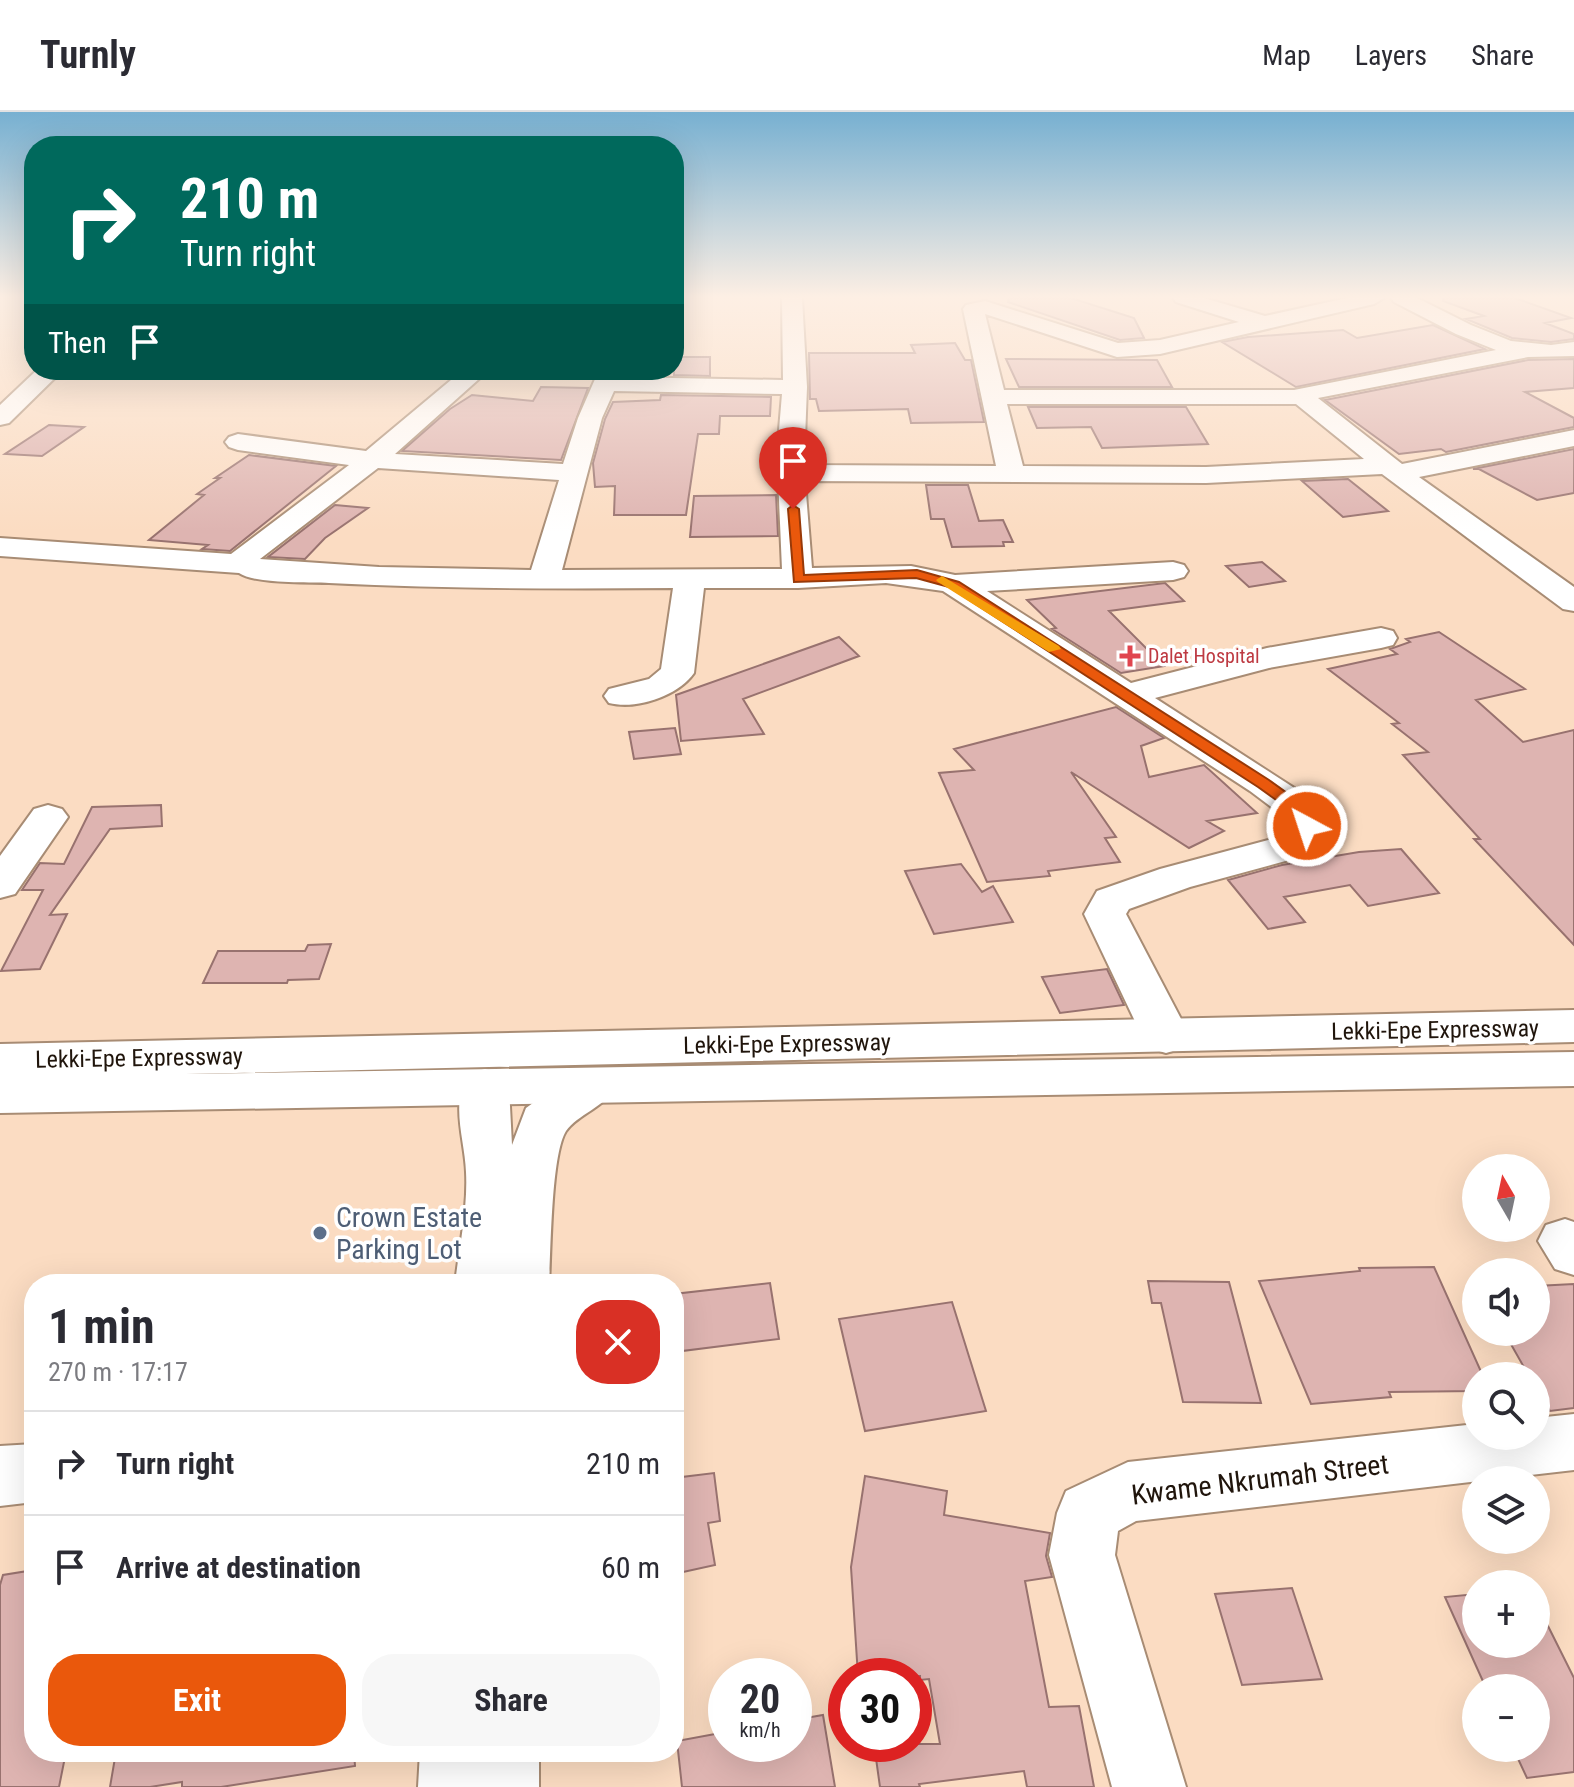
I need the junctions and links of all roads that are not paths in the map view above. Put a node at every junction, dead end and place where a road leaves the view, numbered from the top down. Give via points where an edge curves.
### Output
1 (795, 376) edge
2 (988, 376) edge
3 (1394, 376) edge
4 (40, 380) edge
5 (465, 380) edge
6 (607, 380) edge
7 (664, 380) edge
8 (795, 387) junction
9 (993, 397) junction
10 (1302, 397) junction
11 (0, 418) edge
12 (1574, 438) edge
13 (238, 442) dead end
14 (372, 460) junction
15 (1393, 470) junction
16 (1011, 472) junction
17 (574, 473) junction
18 (791, 473) junction
19 (0, 547) edge
20 (245, 564) junction
21 (1574, 565) edge
22 (1173, 571) dead end
23 (1537, 574) junction
24 (544, 579) junction
25 (690, 579) junction
26 (798, 579) junction
27 (954, 584) junction
28 (1574, 602) edge
29 (1381, 638) dead end
30 (1125, 695) junction
31 (621, 696) dead end
32 (48, 817) dead end
33 (0, 885) edge
34 (1574, 1026) edge
35 (1166, 1036) junction
36 (0, 1061) edge
37 (1574, 1069) edge
38 (592, 1086) junction
39 (485, 1087) junction
40 (0, 1095) edge
41 (484, 1274) edge
42 (522, 1274) edge
43 (1574, 1442) edge
44 (24, 1474) edge
45 (0, 1476) edge
46 (456, 1762) edge
47 (503, 1762) edge
48 (455, 1787) edge
49 (502, 1787) edge
50 (1149, 1787) edge

1 - 8 main road
2 - 9 main road
3 - 10 main road
4 - 11 main road
5 - 14 main road
6 - 17 main road
7 - 8 main road
8 - 18 main road
9 - 10 main road
9 - 16 main road
10 - 15 main road
12 - 15 main road
13 - 14 main road
14 - 17 main road
14 - 20 main road via 293,517 243,558
15 - 16 main road via 1206,475
15 - 23 main road
16 - 18 main road
17 - 24 main road
18 - 26 main road
19 - 20 main road
20 - 24 main road via 252,569 346,577
21 - 23 main road
22 - 27 main road
23 - 28 main road
24 - 25 main road
25 - 26 main road
25 - 31 main road via 677,673 661,686
26 - 27 main road via 917,574
27 - 30 main road
29 - 30 main road via 1267,658
30 - 35 main road via 1263,783 1288,801 1307,826 1286,848 1112,900 1105,914
32 - 33 main road
34 - 35 main road, Lekki-Epe Expressway
35 - 36 main road, Lekki-Epe Expressway
37 - 38 main road, Lekki-Epe Expressway
38 - 39 main road, Lekki-Epe Expressway
38 - 42 main road via 544,1121 529,1174
39 - 40 main road, Lekki-Epe Expressway
39 - 41 main road via 485,1138 492,1172
43 - 50 main road, Kwame Nkrumah Street via 1128,1492 1089,1513 1082,1555
44 - 45 main road
46 - 48 main road
47 - 49 main road

